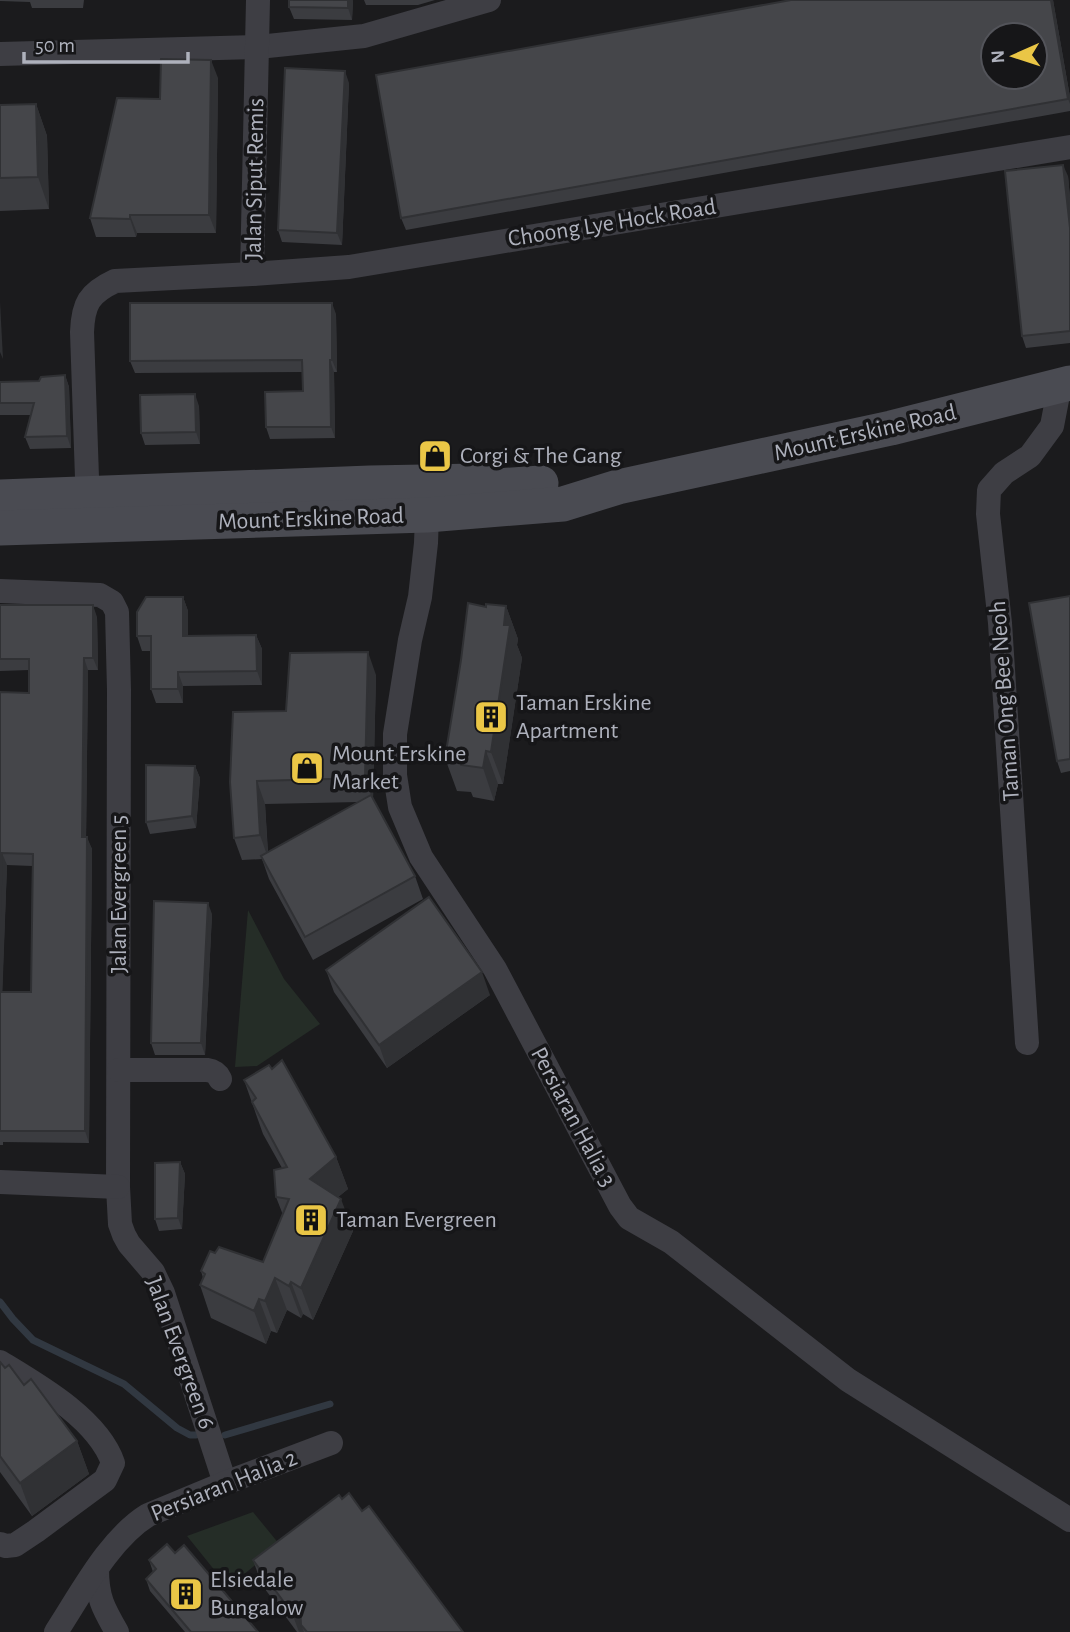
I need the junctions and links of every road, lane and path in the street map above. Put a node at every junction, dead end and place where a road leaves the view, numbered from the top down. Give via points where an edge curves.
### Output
1 (258, 0) edge
2 (475, 2) edge
3 (258, 47) junction
4 (0, 54) edge
5 (1070, 147) edge
6 (253, 274) junction
7 (1060, 386) edge
8 (497, 486) junction
9 (251, 487) junction
10 (618, 487) junction
11 (7, 501) edge
12 (88, 510) junction
13 (428, 515) junction
14 (0, 528) edge
15 (0, 591) edge
16 (1027, 1043) dead end
17 (118, 1070) junction
18 (220, 1079) dead end
19 (0, 1182) edge
20 (118, 1187) junction
21 (0, 1362) edge
22 (331, 1443) dead end
23 (225, 1483) junction
24 (1070, 1520) edge
25 (0, 1544) edge
26 (97, 1569) junction
27 (56, 1632) edge
28 (117, 1632) edge

1 - 3 street, Jalan Siput Remis
2 - 3 street via 364,36
3 - 4 street
3 - 6 street, Jalan Siput Remis
5 - 6 street, Choong Lye Hock Road via 349,267
6 - 12 street, Choong Lye Hock Road via 115,281 90,298 82,332
7 - 10 main road, Mount Erskine Road
7 - 16 street, Taman Ong Bee Neoh via 1052,426 1030,456 1004,473 989,490
8 - 9 main road, Mount Erskine Road via 477,481
8 - 10 main road, Mount Erskine Road via 567,481
8 - 13 main road via 477,493 443,495 432,503
9 - 12 main road, Mount Erskine Road
9 - 13 main road via 289,501 408,501
10 - 13 main road, Mount Erskine Road via 563,504
11 - 12 main road, Mount Erskine Road
12 - 13 main road, Mount Erskine Road
12 - 14 main road, Mount Erskine Road
13 - 24 street, Persiaran Halia 3 via 420,597 395,734 400,807 421,857 495,969 620,1206 629,1218 671,1242 848,1380
15 - 17 street, Jalan Evergreen 5 via 100,595 112,602 117,612
17 - 18 street via 212,1070
17 - 20 street, Jalan Evergreen 5
19 - 20 street
20 - 23 street, Jalan Evergreen 6 via 120,1224 129,1244 158,1280
21 - 25 street via 87,1423 113,1463 105,1480 36,1531 15,1545
22 - 23 street, Persiaran Halia 2
23 - 26 street, Persiaran Halia 2 via 136,1522
26 - 27 street, Persiaran Halia 2
26 - 28 street via 100,1601

